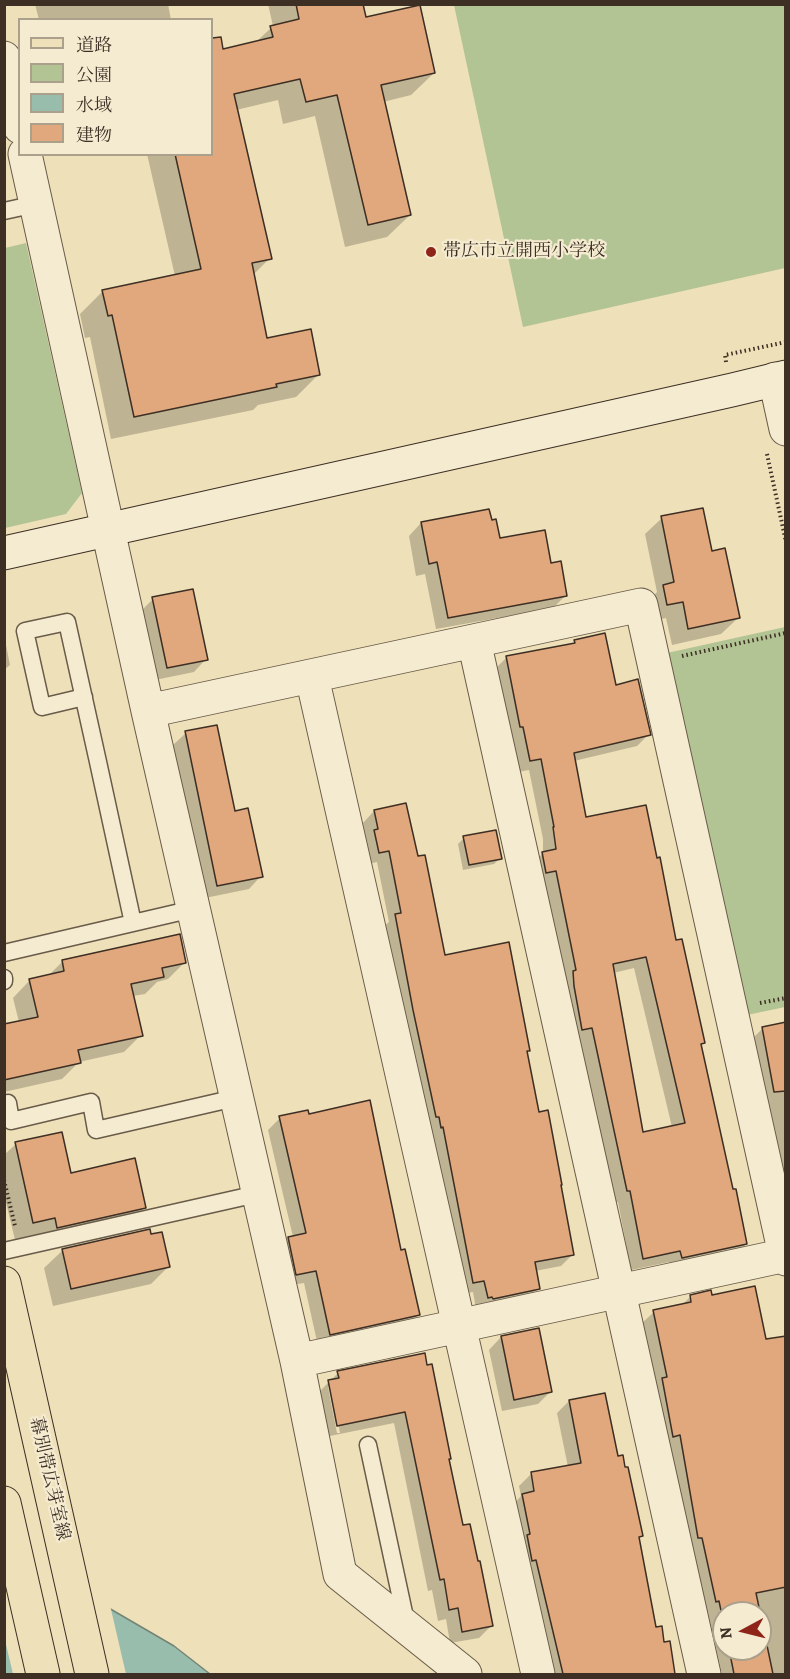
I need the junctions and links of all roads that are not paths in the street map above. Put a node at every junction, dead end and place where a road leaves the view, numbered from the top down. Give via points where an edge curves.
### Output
1 (4, 58) edge
2 (18, 118) edge
3 (26, 156) edge
4 (36, 204) junction
5 (4, 211) edge
6 (780, 378) edge
7 (786, 429) edge
8 (108, 529) junction
9 (4, 553) edge
10 (474, 641) junction
11 (312, 677) junction
12 (84, 697) junction
13 (147, 711) junction
14 (193, 909) junction
15 (134, 923) junction
16 (4, 953) edge
17 (235, 1098) junction
18 (4, 1104) edge
19 (257, 1194) junction
20 (4, 1251) edge
21 (785, 1256) edge
22 (4, 1283) edge
23 (619, 1290) junction
24 (459, 1325) junction
25 (297, 1361) junction
26 (368, 1445) dead end
27 (6, 1510) edge
28 (407, 1629) junction
29 (43, 1674) edge
30 (93, 1674) edge
31 (465, 1674) edge
32 (538, 1674) edge
33 (704, 1674) edge

1 - 2 street
3 - 4 street
4 - 5 lane
4 - 8 street
6 - 7 street
6 - 8 street
8 - 9 street
8 - 13 street
10 - 11 street
10 - 21 street via 640,605
10 - 23 street
11 - 13 street
11 - 24 street
12 - 12 lane via 67,622 25,631 42,707
12 - 15 lane
13 - 14 street
14 - 15 lane
14 - 17 street
15 - 16 lane
17 - 18 lane via 96,1130 91,1102 11,1121 8,1103
17 - 19 street
19 - 20 lane
19 - 25 street
21 - 23 street
22 - 30 main road, 幕別帯広芽室線
23 - 24 street
23 - 33 street
24 - 25 street
24 - 32 street
25 - 28 street via 340,1574
26 - 28 lane
27 - 29 main road
28 - 31 street

